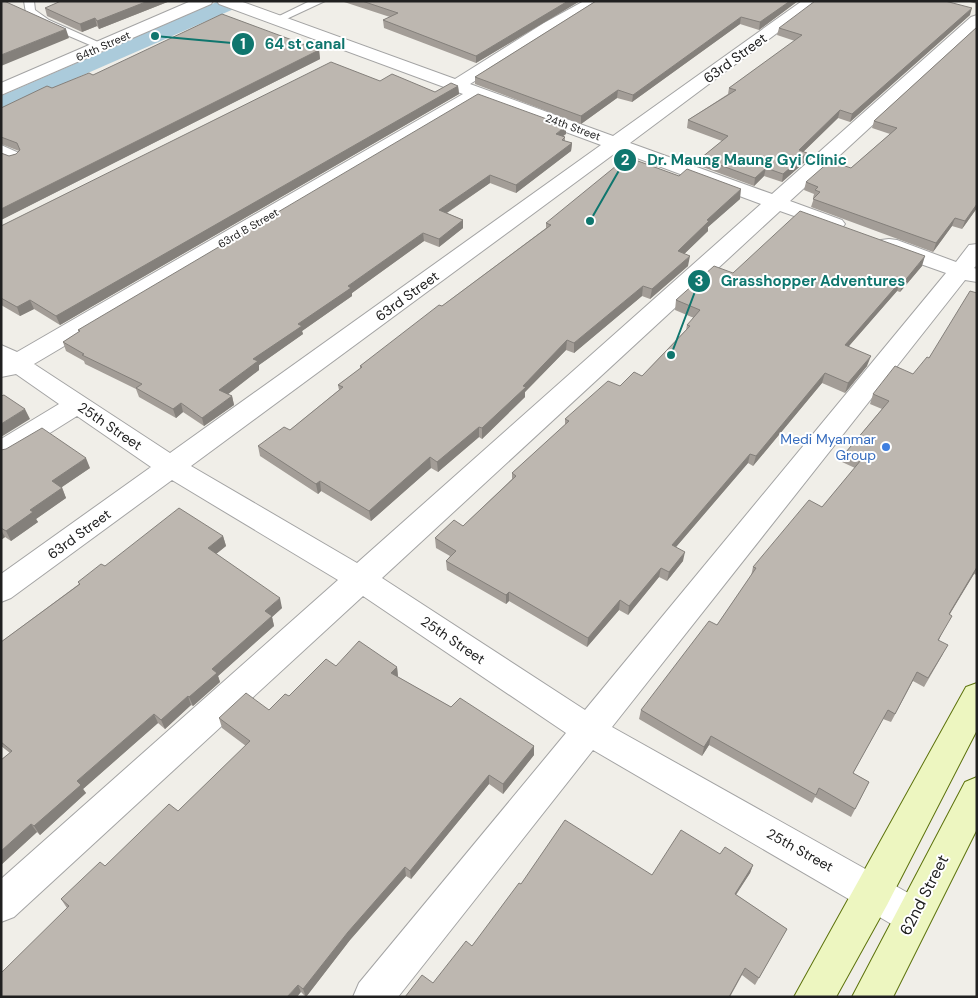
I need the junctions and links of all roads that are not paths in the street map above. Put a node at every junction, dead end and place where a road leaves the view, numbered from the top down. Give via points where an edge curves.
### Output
1 (29, 1) edge
2 (205, 1) edge
3 (320, 1) edge
4 (596, 1) edge
5 (812, 1) edge
6 (229, 3) edge
7 (974, 13) edge
8 (276, 20) junction
9 (101, 46) junction
10 (357, 49) junction
11 (339, 58) dead end
12 (457, 85) junction
13 (1, 90) edge
14 (479, 92) junction
15 (618, 144) junction
16 (774, 202) junction
17 (848, 230) edge
18 (876, 240) edge
19 (971, 266) edge
20 (7, 363) edge
21 (77, 404) junction
22 (1, 451) edge
23 (171, 467) junction
24 (359, 578) junction
25 (1, 590) edge
26 (975, 705) edge
27 (590, 731) junction
28 (977, 794) edge
29 (874, 892) junction
30 (1, 904) edge
31 (912, 916) junction
32 (373, 997) edge
33 (814, 997) edge
34 (872, 997) edge

1 - 9 lane via 30,11 45,22
2 - 9 street, 64th Street
3 - 8 lane
4 - 12 street
5 - 15 street, 63rd Street
6 - 8 street, 24th Street
7 - 16 street
8 - 10 street, 24th Street
9 - 13 street, 64th Street
10 - 11 street
10 - 12 street, 24th Street
12 - 14 street, 24th Street
14 - 15 street, 24th Street
14 - 20 street, 63rd B Street
15 - 16 street, 24th Street
15 - 23 street, 63rd Street
16 - 17 street, 24th Street
16 - 24 street
18 - 19 street
19 - 27 street
20 - 21 street, 25th Street
21 - 22 street
21 - 23 street, 25th Street
23 - 24 street, 25th Street
23 - 25 street, 63rd Street
24 - 27 street, 25th Street
24 - 30 street
26 - 29 main road
27 - 29 street, 25th Street
27 - 32 street
28 - 31 main road, 62nd Street
29 - 31 street, 25th Street
29 - 33 main road
31 - 34 main road, 62nd Street

